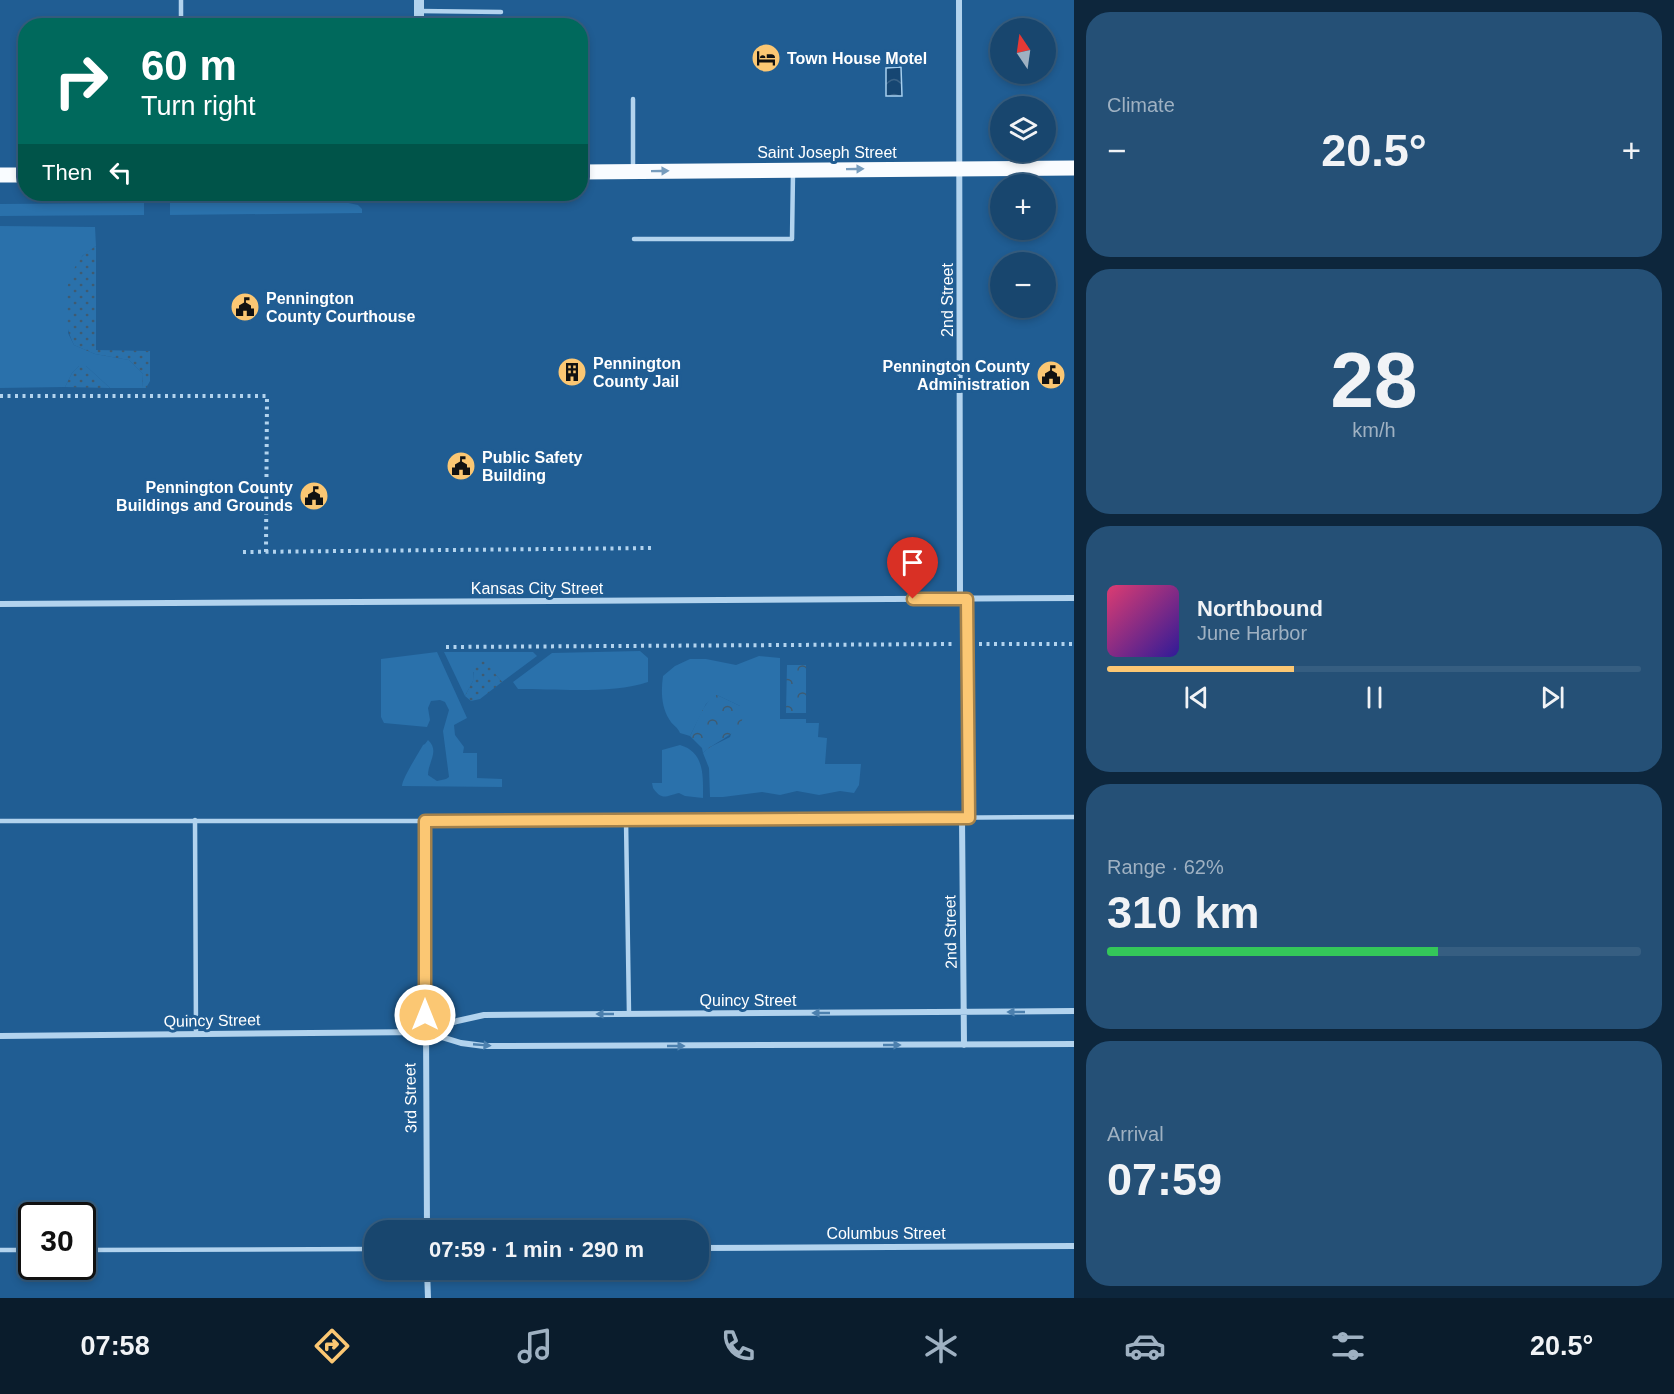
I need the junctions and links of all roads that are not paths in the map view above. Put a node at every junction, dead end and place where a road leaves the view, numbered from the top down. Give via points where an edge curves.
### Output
1 (181, 0) edge
2 (959, 0) edge
3 (419, 5) edge
4 (501, 12) dead end
5 (181, 18) edge
6 (633, 99) dead end
7 (1074, 168) edge
8 (961, 169) junction
9 (793, 170) junction
10 (633, 171) junction
11 (588, 172) edge
12 (0, 175) edge
13 (18, 175) edge
14 (634, 240) dead end
15 (1074, 598) edge
16 (963, 599) junction
17 (0, 604) edge
18 (1074, 817) edge
19 (966, 818) junction
20 (195, 820) junction
21 (626, 820) junction
22 (0, 821) edge
23 (425, 821) junction
24 (1074, 1011) edge
25 (964, 1012) junction
26 (629, 1014) junction
27 (425, 1032) junction
28 (196, 1034) junction
29 (0, 1036) edge
30 (1074, 1044) edge
31 (964, 1045) junction
32 (427, 1220) edge
33 (1074, 1246) edge
34 (709, 1248) edge
35 (364, 1249) edge
36 (0, 1250) edge
37 (18, 1250) edge
38 (96, 1250) edge
39 (427, 1280) edge
40 (428, 1298) edge

1 - 5 lane
2 - 8 street, 2nd Street
3 - 4 lane
6 - 10 lane
7 - 8 main road, Saint Joseph Street
9 -> 8 main road, Saint Joseph Street
8 - 16 street, 2nd Street
10 -> 9 main road, Saint Joseph Street
9 - 14 lane via 792,239
10 - 11 main road, Saint Joseph Street
12 - 13 main road
15 - 16 street, Kansas City Street
16 - 17 street, Kansas City Street
16 - 19 lane via 967,644
18 - 19 lane
19 - 21 lane
19 - 25 street, 2nd Street
20 - 22 lane
20 - 23 lane
20 - 28 lane
21 - 23 lane
21 - 26 lane
23 - 27 street, 3rd Street
24 -> 25 street, Quincy Street
25 -> 26 street, Quincy Street
25 - 31 street, 2nd Street
26 -> 27 street, Quincy Street via 484,1015
27 - 28 street, Quincy Street
27 -> 31 street, Quincy Street via 484,1046
27 - 32 street, 3rd Street
28 - 29 street, Quincy Street
30 - 31 street, Quincy Street
33 - 34 street, Columbus Street
35 - 38 lane
36 - 37 lane
39 - 40 street

